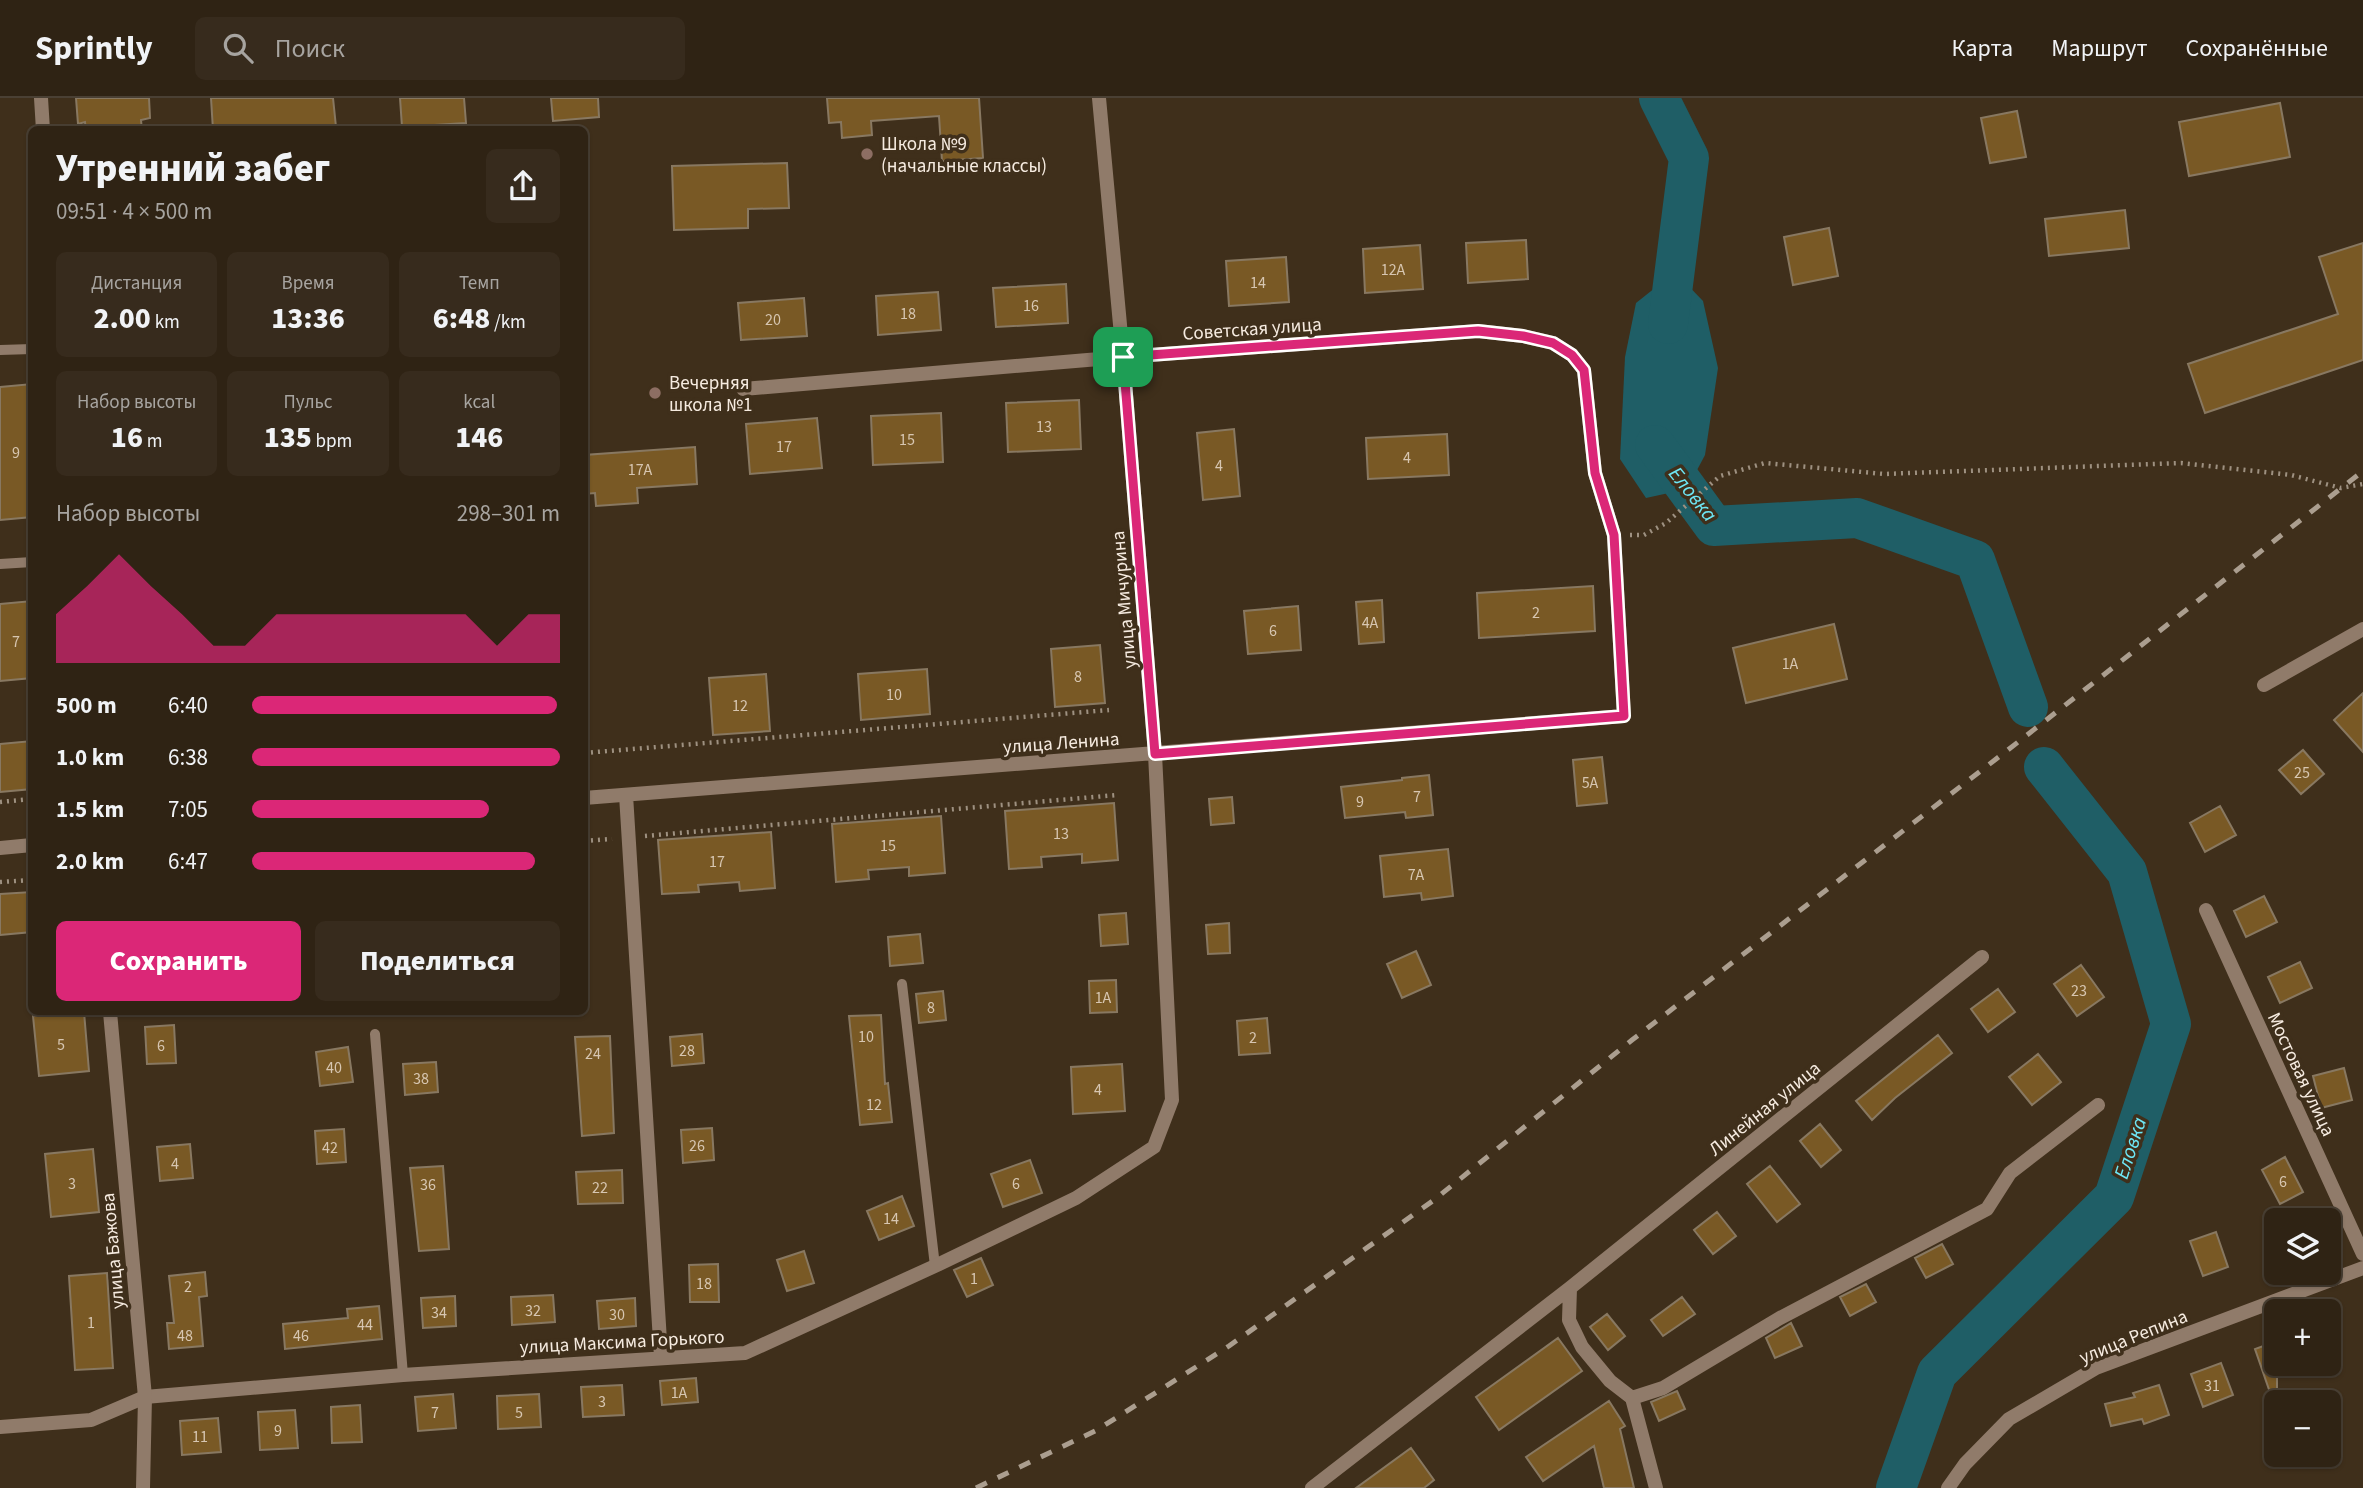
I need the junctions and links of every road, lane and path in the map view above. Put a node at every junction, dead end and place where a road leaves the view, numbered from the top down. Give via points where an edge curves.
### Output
1 (41, 98) edge
2 (1099, 98) edge
3 (43, 126) edge
4 (28, 349) edge
5 (0, 350) edge
6 (1123, 357) junction
7 (743, 389) dead end
8 (2363, 484) edge
9 (1614, 535) junction
10 (28, 562) edge
11 (0, 564) edge
12 (2363, 629) edge
13 (2264, 685) dead end
14 (1110, 710) dead end
15 (588, 753) edge
16 (1155, 754) junction
17 (626, 795) junction
18 (1117, 795) dead end
19 (588, 798) edge
20 (28, 799) edge
21 (0, 802) edge
22 (627, 838) junction
23 (588, 841) edge
24 (28, 845) edge
25 (0, 848) edge
26 (28, 880) edge
27 (0, 882) edge
28 (2206, 910) dead end
29 (1982, 957) dead end
30 (902, 984) dead end
31 (110, 1015) edge
32 (375, 1034) dead end
33 (1172, 1100) joint
34 (2098, 1105) dead end
35 (2363, 1254) edge
36 (935, 1266) junction
37 (2363, 1268) edge
38 (1570, 1288) junction
39 (661, 1357) junction
40 (403, 1375) junction
41 (145, 1396) junction
42 (1632, 1398) junction
43 (0, 1427) edge
44 (143, 1488) edge
45 (1312, 1488) edge
46 (1656, 1488) edge
47 (1948, 1488) edge

1 - 3 street
2 - 6 street, улица Мичурина
4 - 5 lane
6 - 7 street, Советская улица
6 - 9 street, Советская улица via 1478,331 1553,343 1584,370 1595,473
6 - 16 street, улица Мичурина
8 - 9 path via 2341,488 2291,475 2181,463 1884,474 1765,463 1720,476 1666,523 1644,535
9 - 16 street, улица Ленина via 1624,716
10 - 11 lane
12 - 13 street
14 - 15 path
16 - 17 street, улица Ленина
16 - 33 street, улица Мичурина
17 - 19 street, улица Ленина
17 - 22 street
18 - 22 path
20 - 21 path
22 - 23 path
22 - 39 street
24 - 25 street
26 - 27 path
28 - 35 street, Мостовая улица
29 - 38 street, Линейная улица
30 - 36 lane
31 - 41 street, улица Бажова
32 - 40 lane
33 - 36 street, улица Максима Горького via 1154,1147 1076,1198
34 - 42 street via 2010,1173 1987,1209 1780,1318 1663,1388
36 - 39 street, улица Максима Горького via 745,1353
37 - 47 street, улица Репина via 2096,1368 2009,1419
38 - 42 street via 1569,1320 1582,1347 1610,1381
38 - 45 street, Линейная улица
39 - 40 street, улица Максима Горького
40 - 41 street, улица Максима Горького
41 - 43 street, улица Максима Горького via 91,1420
41 - 44 street, улица Бажова
42 - 46 street

